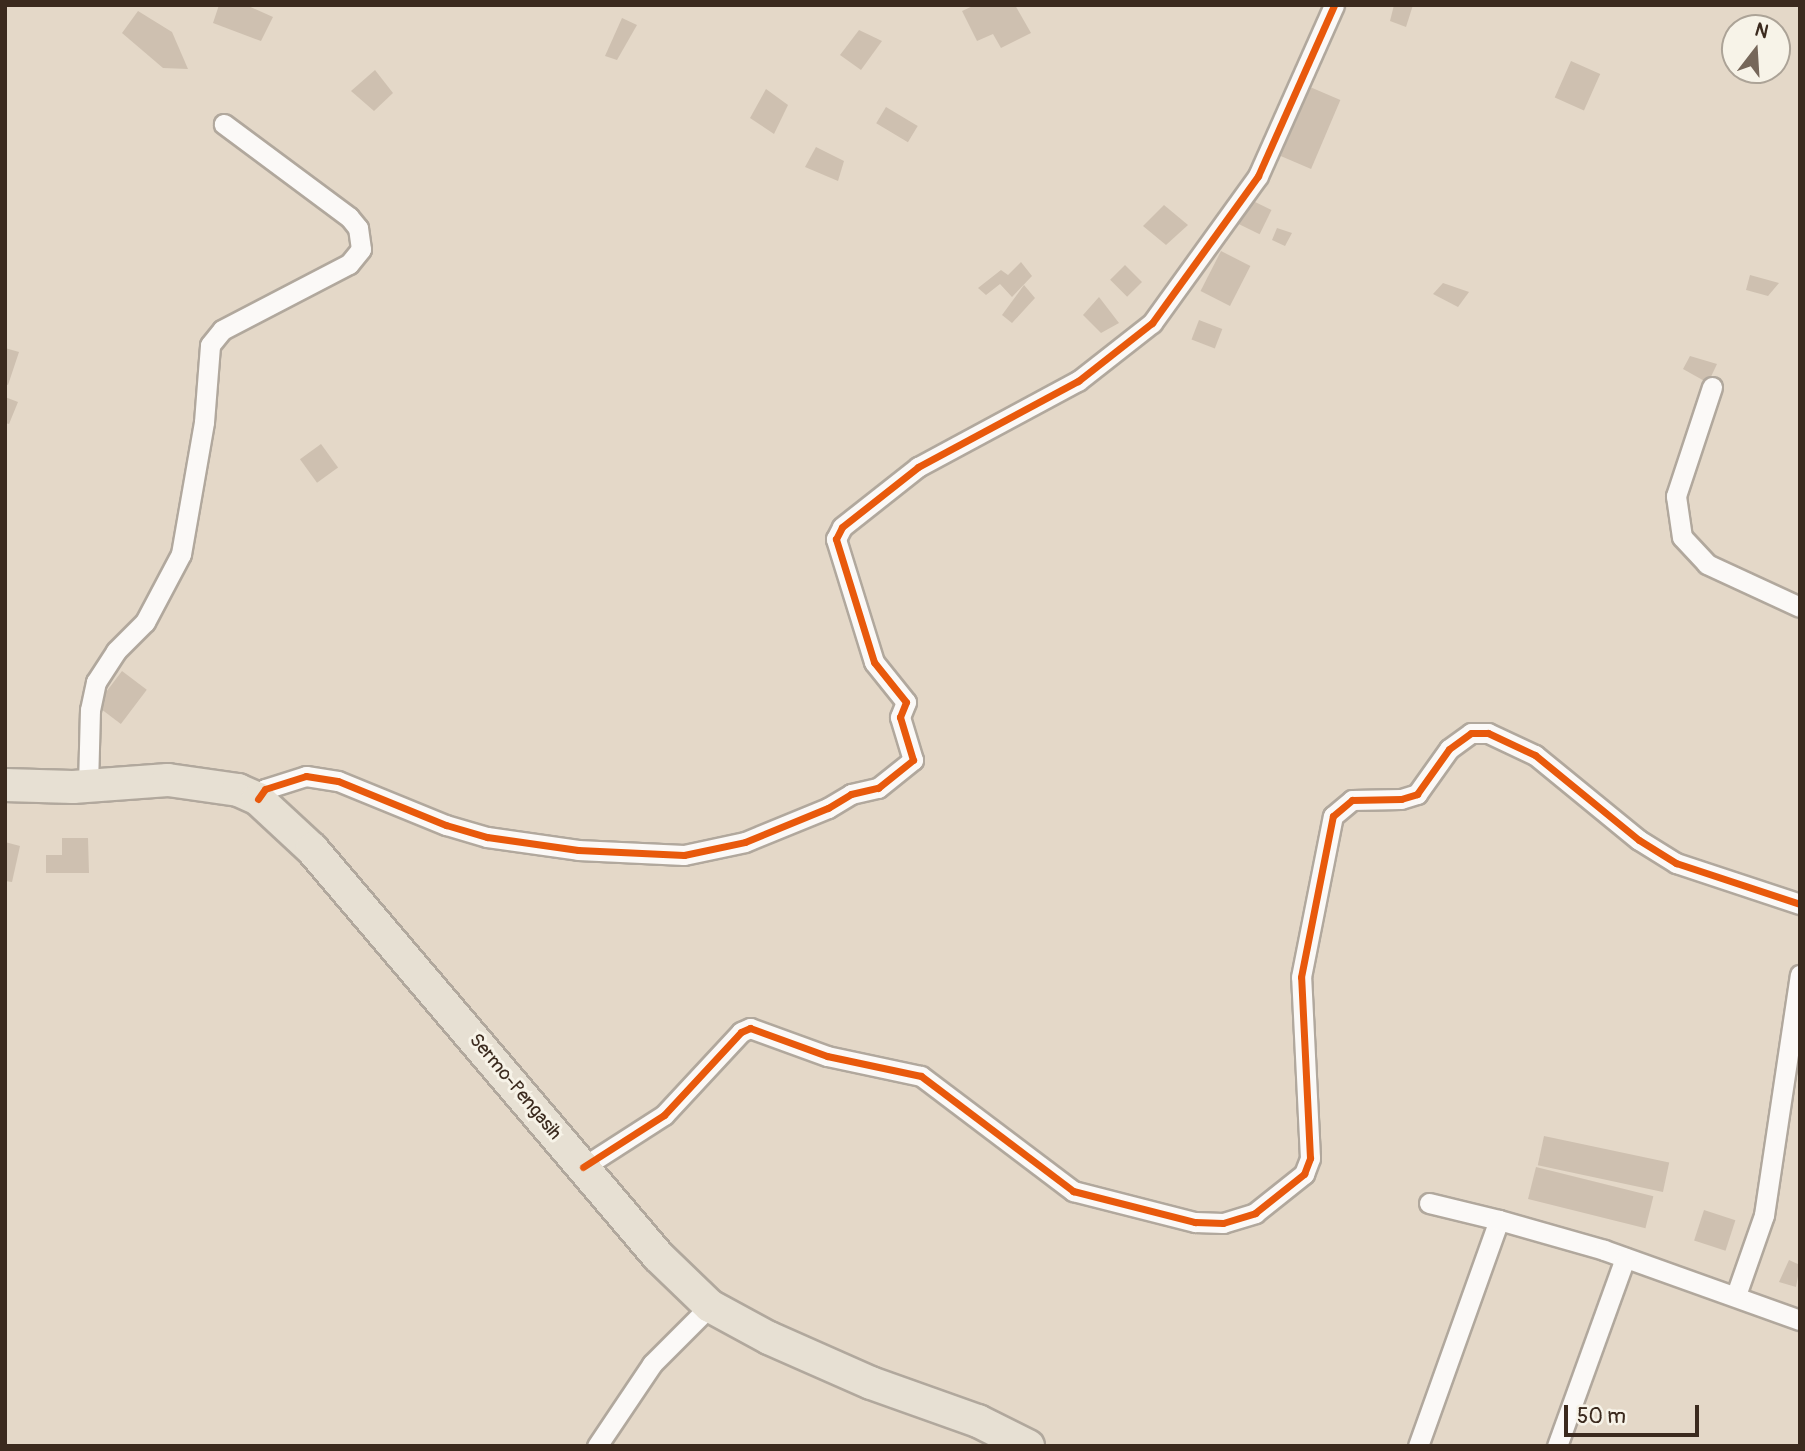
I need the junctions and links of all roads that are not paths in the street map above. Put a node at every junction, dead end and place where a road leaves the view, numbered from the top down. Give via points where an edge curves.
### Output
1 (1334, 5) edge
2 (224, 124) dead end
3 (1712, 387) dead end
4 (1800, 607) edge
5 (5, 785) edge
6 (88, 786) junction
7 (257, 799) junction
8 (1800, 904) edge
9 (1800, 975) edge
10 (583, 1167) junction
11 (1429, 1203) dead end
12 (1499, 1220) junction
13 (1625, 1258) junction
14 (1736, 1295) junction
15 (710, 1306) junction
16 (1800, 1320) edge
17 (597, 1446) edge
18 (1028, 1446) edge
19 (1418, 1446) edge
20 (1557, 1446) edge

1 - 7 street via 1258,176 1152,323 1078,381 918,467 842,527 836,539 874,662 906,702 900,717 913,760 878,788 851,794 744,842 684,855 578,850 487,837 338,781 306,776 265,789
2 - 6 street via 349,217 358,228 361,249 349,264 222,330 210,345 204,422 181,554 145,622 96,682 90,710
3 - 4 street via 1676,496 1682,537 1707,564
5 - 6 main road, Sermo-Pengasih
6 - 7 main road, Sermo-Pengasih via 168,780 238,790
7 - 10 main road, Sermo-Pengasih via 312,849
8 - 10 street via 1676,863 1639,840 1535,755 1488,733 1471,733 1449,749 1416,794 1401,799 1352,800 1333,816 1301,976 1310,1158 1304,1174 1255,1213 1223,1223 1195,1222 1073,1191 921,1076 827,1056 750,1028 741,1031 664,1115
9 - 14 street via 1764,1215
10 - 15 main road, Sermo-Pengasih via 658,1256
11 - 12 street
12 - 13 street
12 - 19 street
13 - 14 street
13 - 20 street
14 - 16 street
15 - 17 street via 652,1364
15 - 18 main road, Sermo-Pengasih via 807,1355 978,1421

